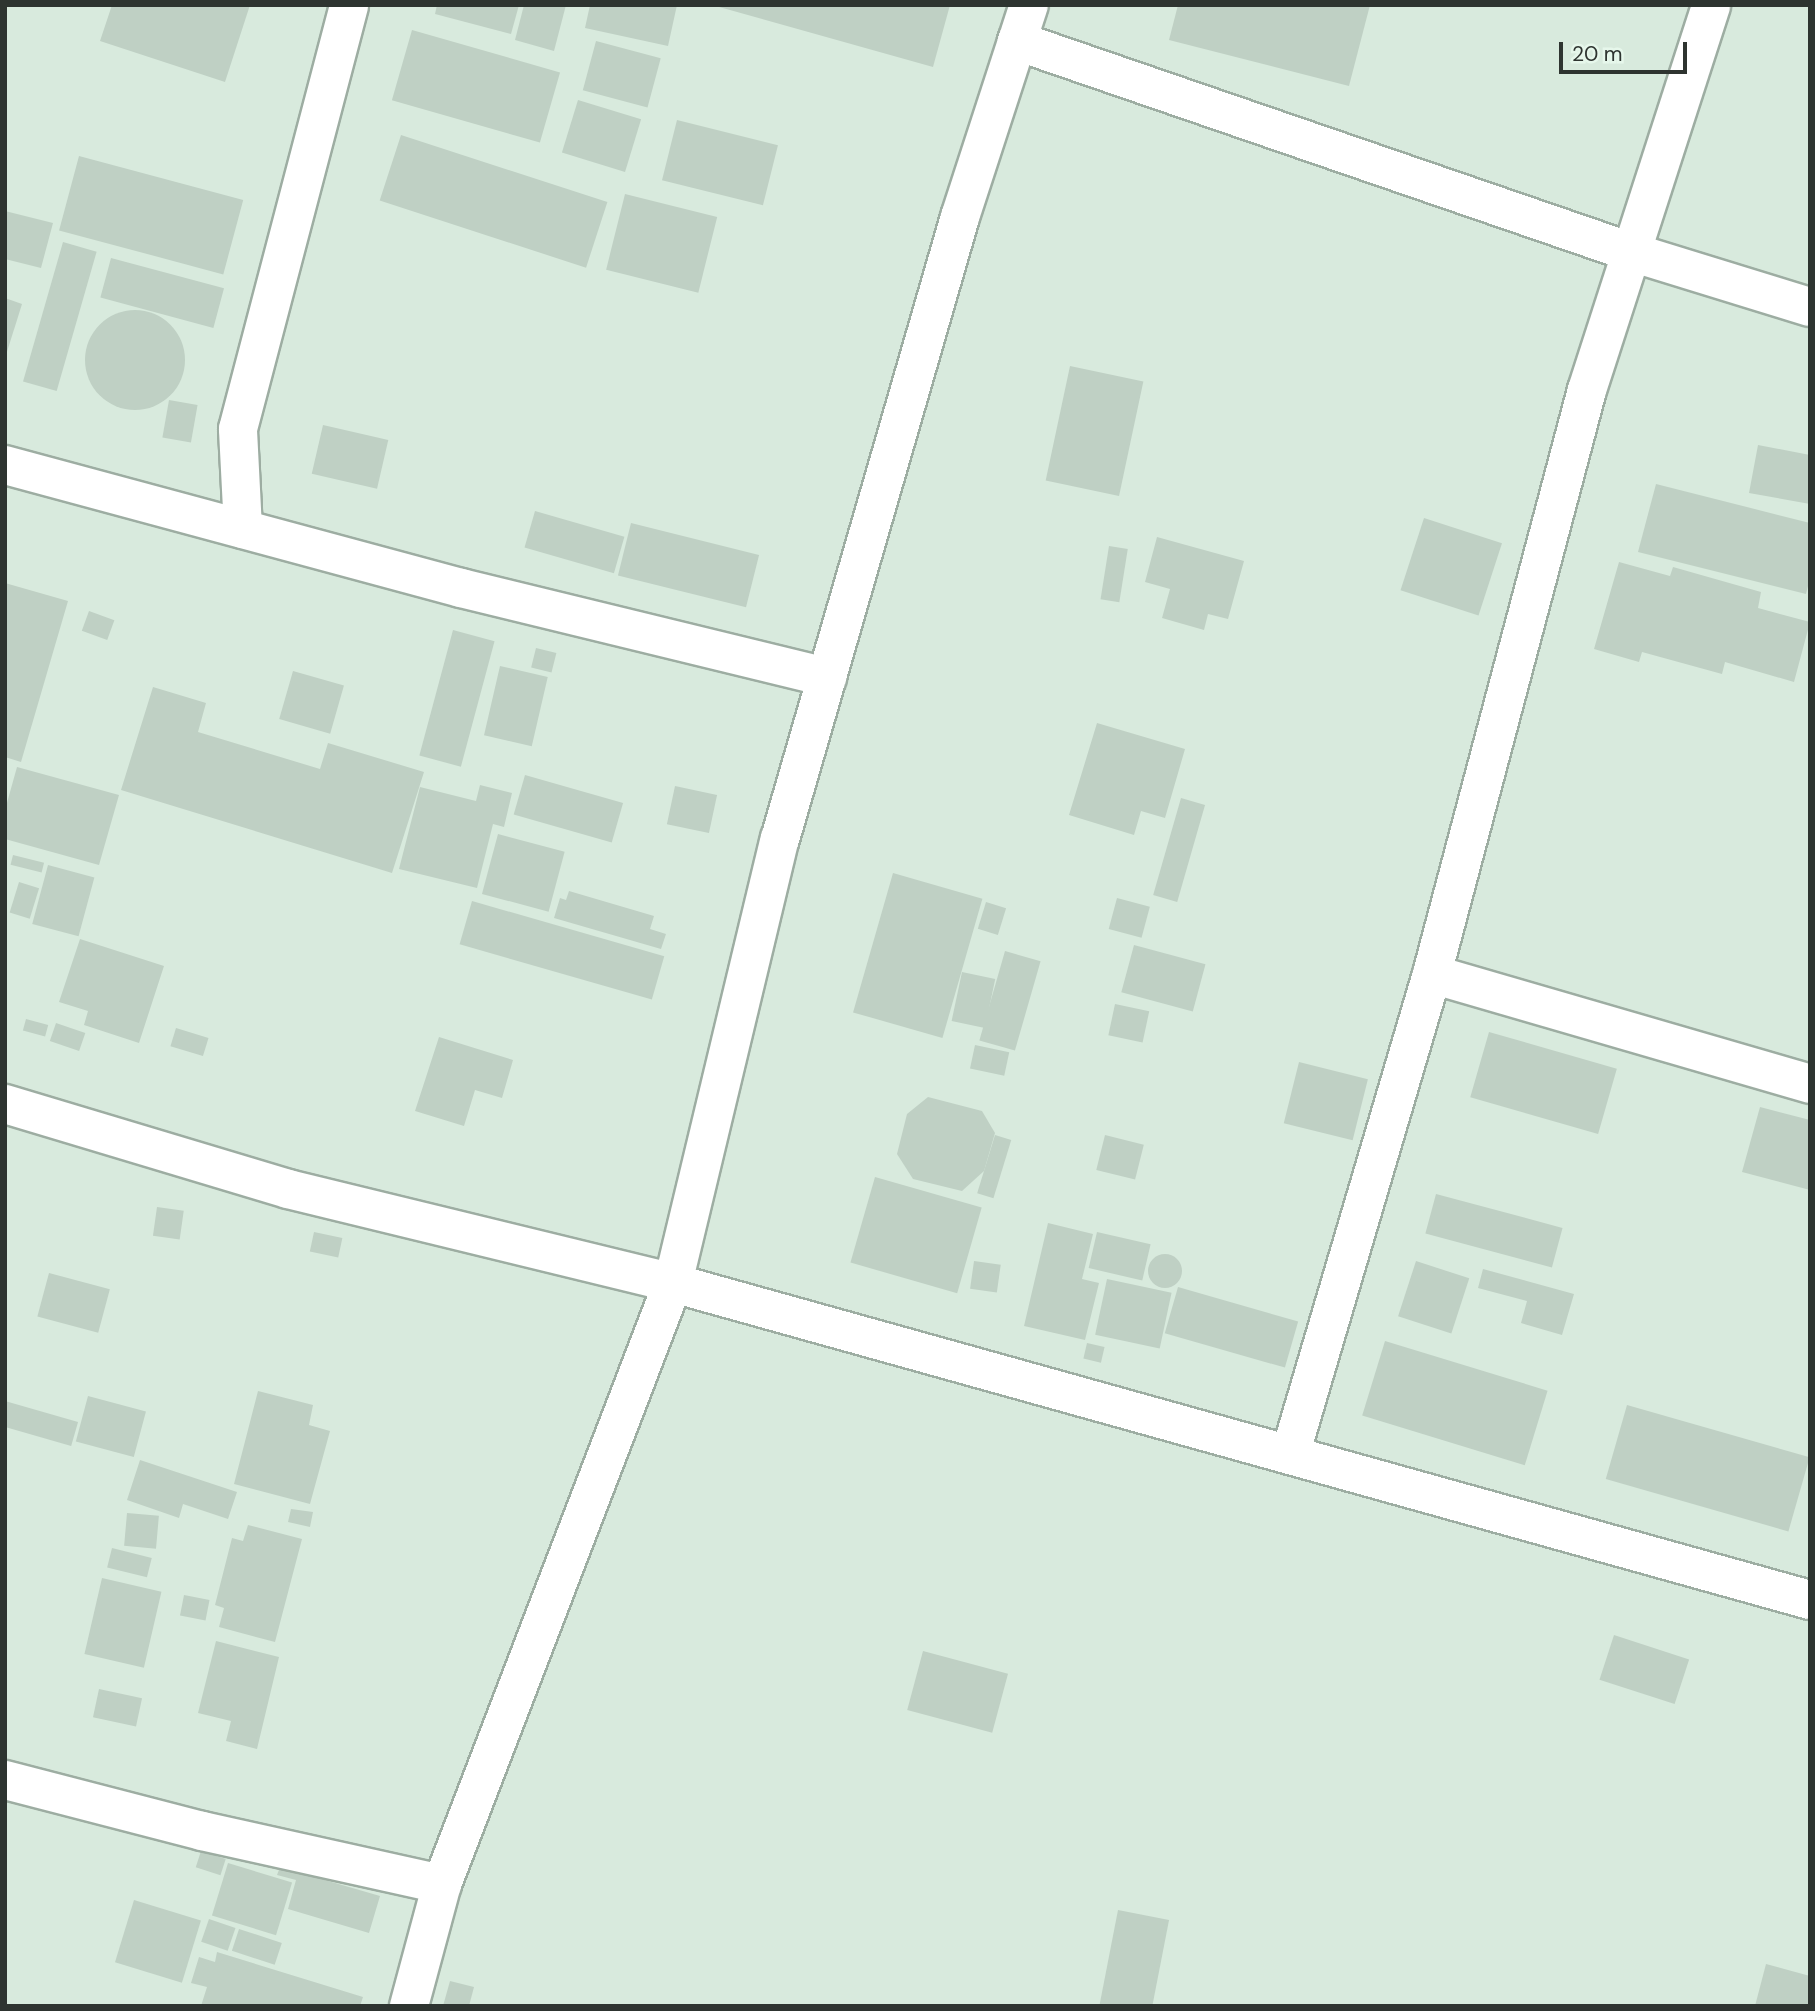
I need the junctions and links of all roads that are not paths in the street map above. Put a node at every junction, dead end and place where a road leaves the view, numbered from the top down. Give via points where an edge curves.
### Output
1 (349, 5) edge
2 (1029, 5) edge
3 (1711, 5) edge
4 (1017, 41) junction
5 (1631, 252) junction
6 (1810, 307) edge
7 (5, 465) edge
8 (243, 529) junction
9 (827, 677) junction
10 (1432, 974) junction
11 (1810, 1084) edge
12 (5, 1104) edge
13 (673, 1283) junction
14 (1290, 1455) junction
15 (1810, 1600) edge
16 (5, 1780) edge
17 (442, 1884) junction
18 (409, 2006) edge

1 - 8 street via 238,429
2 - 4 street
3 - 5 street
4 - 5 street
4 - 9 street via 960,217
5 - 6 street
5 - 10 street via 1587,390
7 - 8 street
8 - 9 street via 461,588
9 - 13 street via 780,839
10 - 11 street
10 - 14 street
12 - 13 street via 288,1189
13 - 14 street
13 - 17 street
14 - 15 street
16 - 17 street via 202,1831
17 - 18 street

